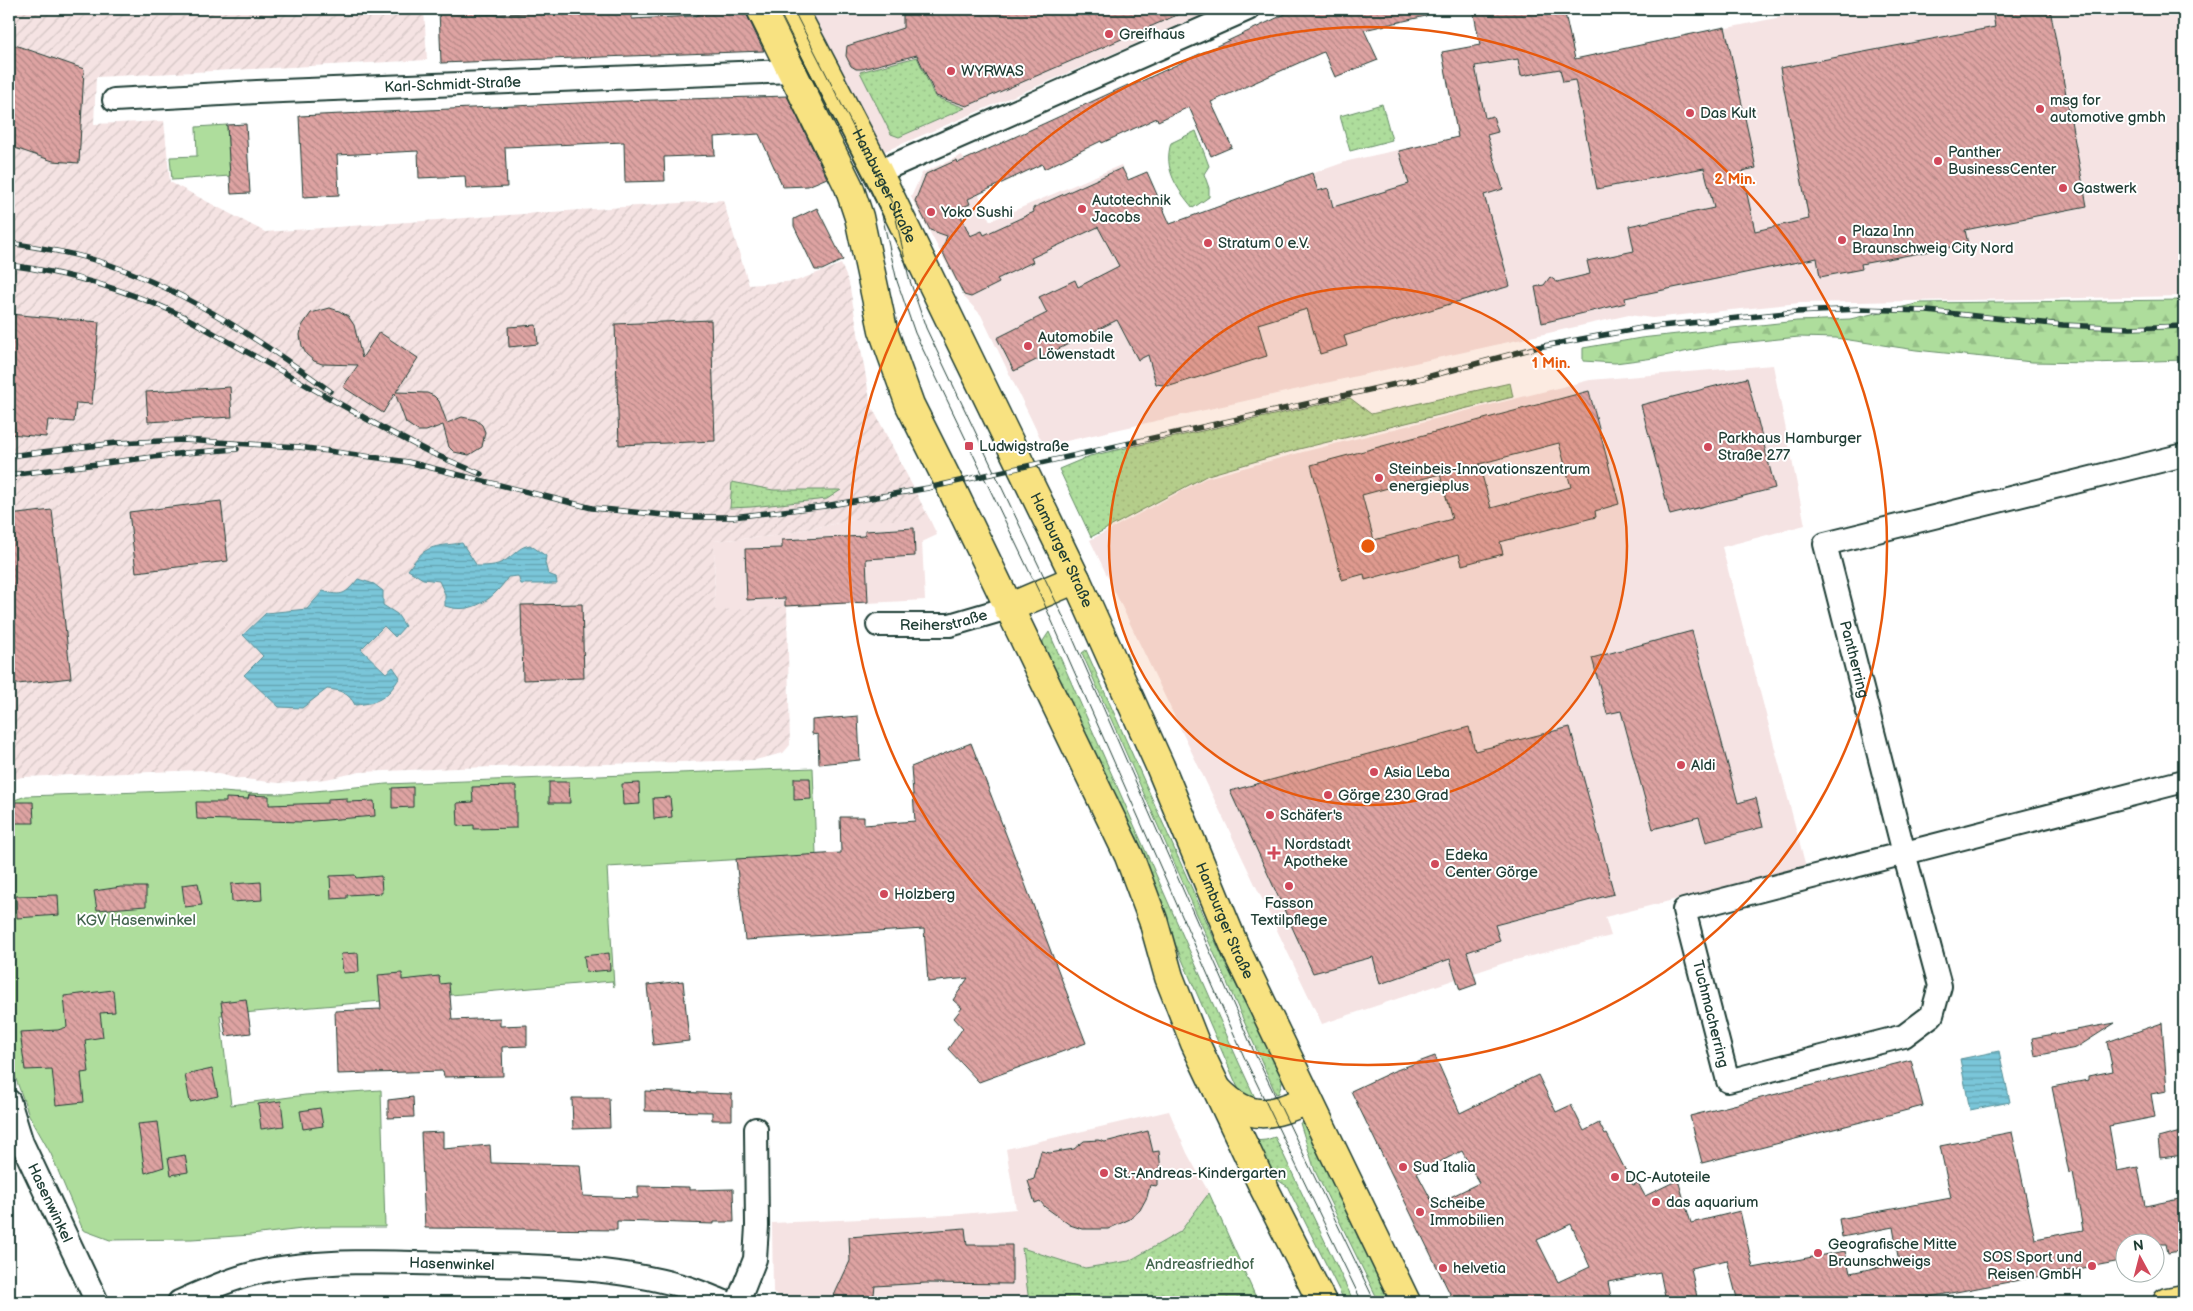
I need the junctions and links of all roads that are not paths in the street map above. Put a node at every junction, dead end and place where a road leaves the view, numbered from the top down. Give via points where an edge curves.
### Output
1 (761, 9) edge
2 (793, 9) edge
3 (1248, 9) edge
4 (790, 71) junction
5 (114, 100) dead end
6 (878, 172) junction
7 (2184, 455) edge
8 (1076, 579) junction
9 (1008, 608) junction
10 (878, 625) dead end
11 (2184, 781) edge
12 (1904, 853) junction
13 (1216, 1088) junction
14 (1308, 1100) junction
15 (9, 1101) edge
16 (756, 1130) dead end
17 (2184, 1299) edge
18 (97, 1302) edge
19 (179, 1302) edge
20 (724, 1302) edge
21 (738, 1302) edge
22 (1322, 1302) edge
23 (1406, 1302) edge
24 (2168, 1302) edge

1 - 4 main road, Hamburger Straße
2 - 6 main road, Hamburger Straße
3 - 6 street
4 - 5 street, Karl-Schmidt-Straße
4 - 9 main road, Hamburger Straße via 849,187 859,217 883,330 910,405
6 - 8 main road, Hamburger Straße
7 - 12 street, Pantherring via 1825,544
8 - 9 main road
8 - 14 main road, Hamburger Straße via 1160,766 1237,952
9 - 10 street, Reiherstraße via 950,625
9 - 13 main road, Hamburger Straße via 1129,856 1153,920 1169,977
11 - 12 street
12 - 12 street, Tuchmacherring via 1940,986 1932,1015 1904,1036 1728,1081 1684,910
13 - 14 main road, Hamburger Straße via 1239,1108 1252,1114 1282,1111
13 - 22 main road, Hamburger Straße
14 - 23 main road, Hamburger Straße
15 - 18 street, Hasenwinkel via 22,1142
16 - 21 street via 755,1259
17 - 24 main road
19 - 20 street, Hasenwinkel via 264,1271 386,1262 548,1266 619,1272 683,1286

